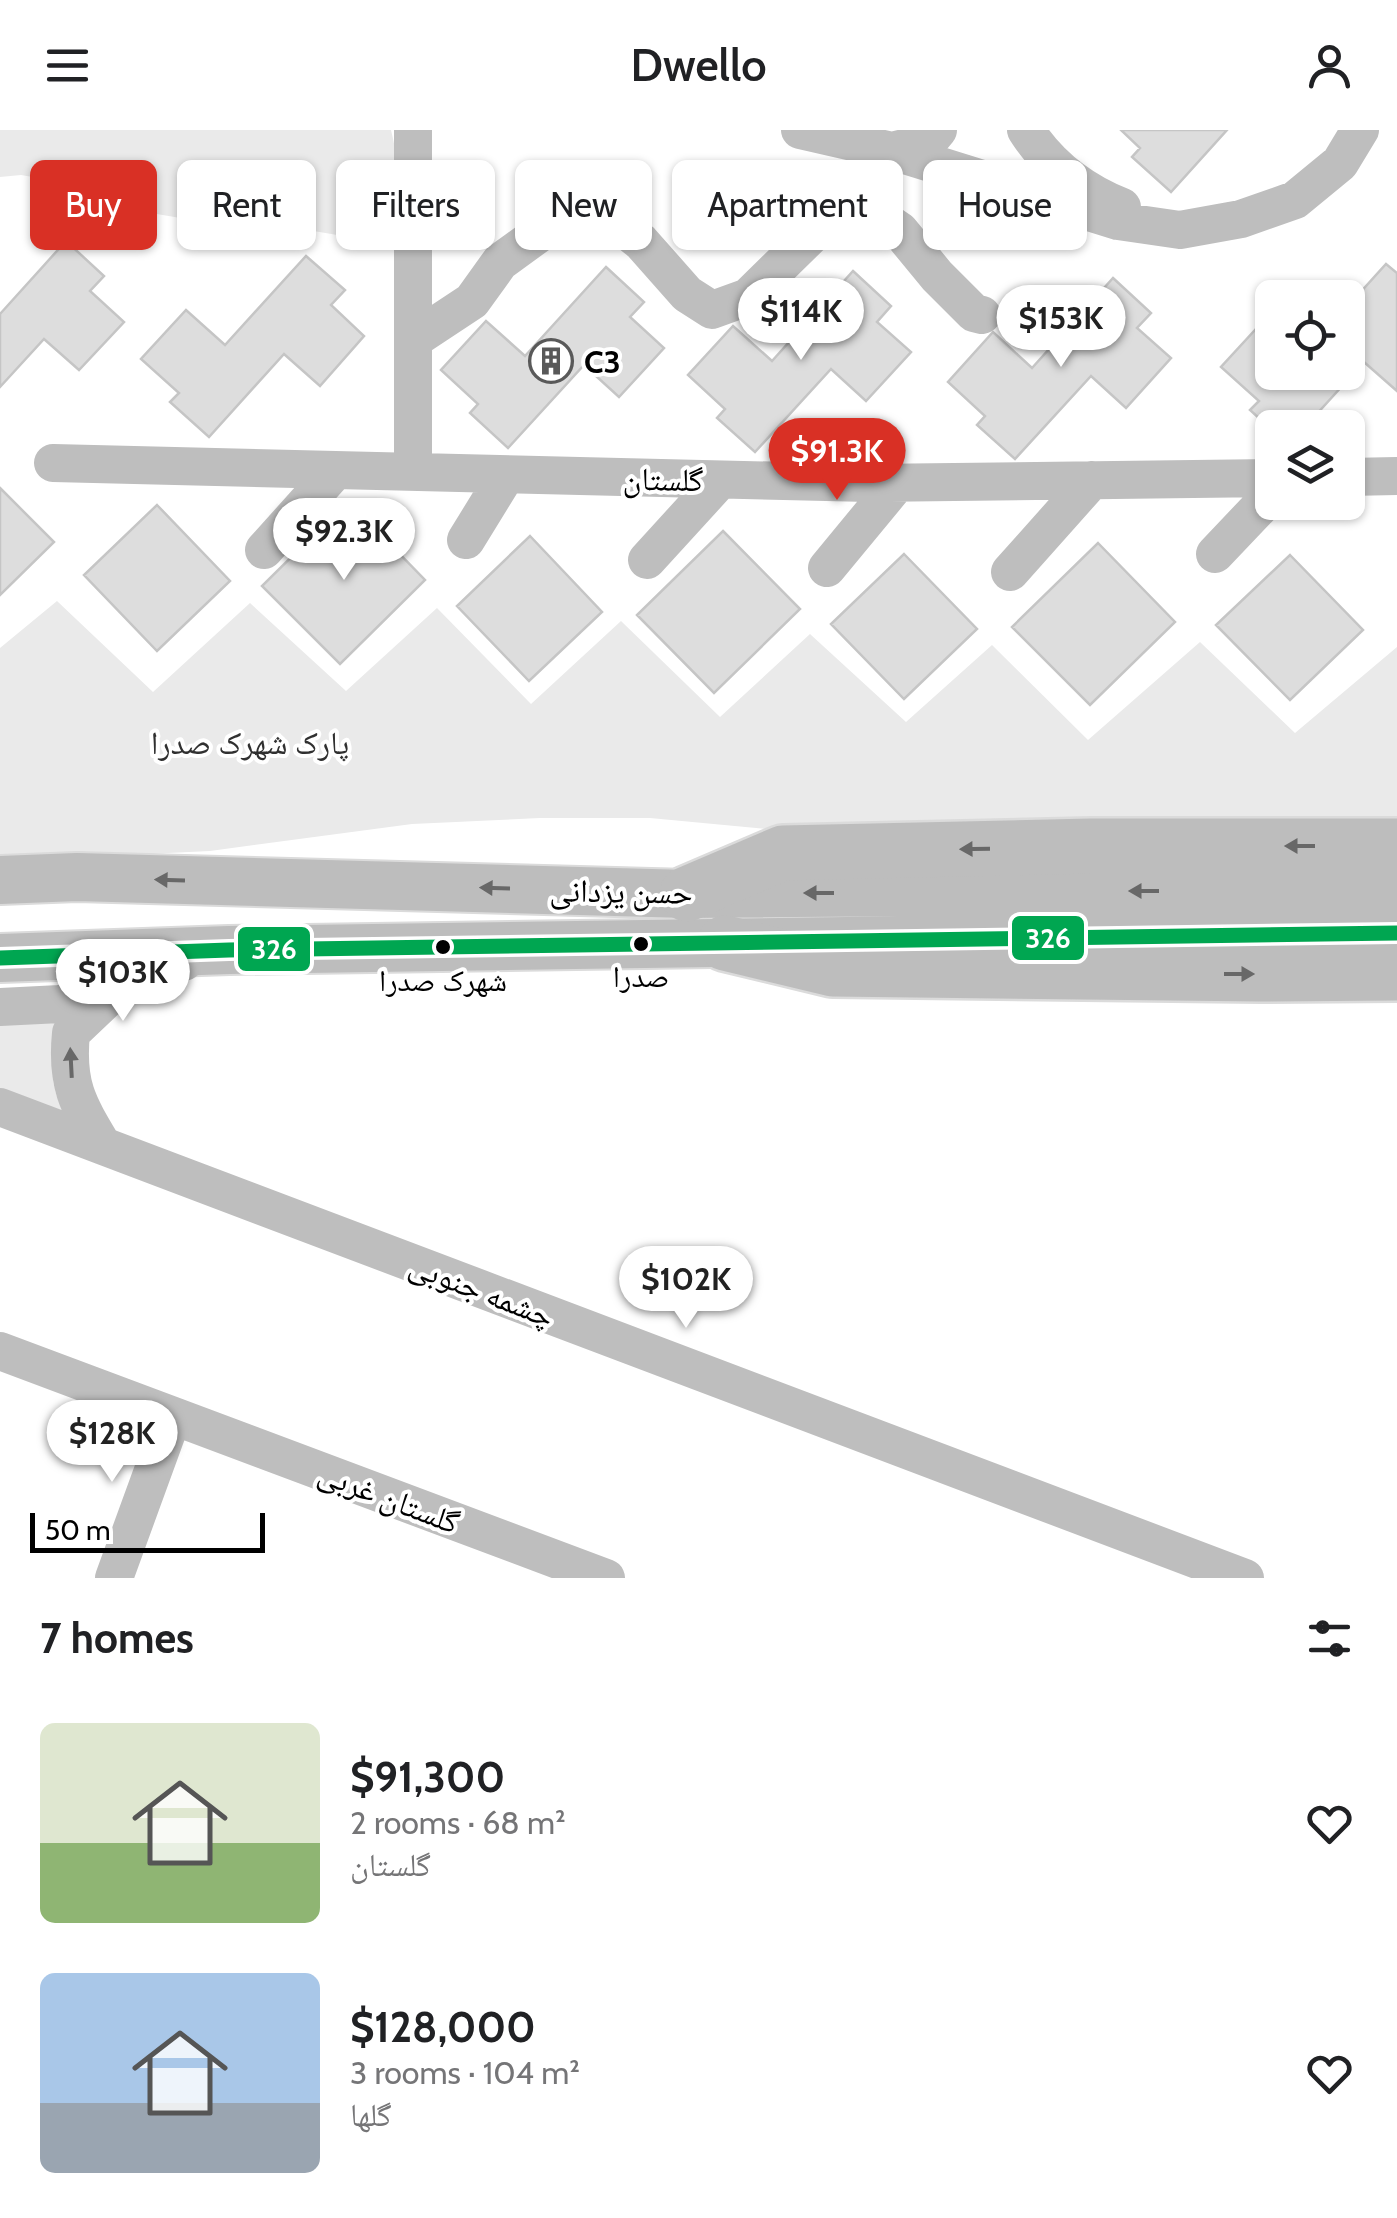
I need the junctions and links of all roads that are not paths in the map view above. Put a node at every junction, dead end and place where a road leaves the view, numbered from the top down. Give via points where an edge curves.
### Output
1 (414, 130) edge
2 (800, 130) edge
3 (938, 130) edge
4 (1026, 130) edge
5 (1360, 130) edge
6 (892, 151) junction
7 (1180, 230) junction
8 (982, 315) dead end
9 (414, 340) junction
10 (53, 463) dead end
11 (335, 470) junction
12 (413, 472) junction
13 (506, 475) junction
14 (1397, 476) edge
15 (1365, 477) edge
16 (1255, 478) edge
17 (720, 480) junction
18 (1092, 480) junction
19 (898, 482) junction
20 (1255, 512) edge
21 (466, 540) dead end
22 (264, 550) dead end
23 (1215, 554) dead end
24 (648, 560) dead end
25 (826, 568) dead end
26 (1010, 572) dead end
27 (1397, 846) edge
28 (0, 872) edge
29 (77, 878) junction
30 (0, 880) edge
31 (1397, 888) edge
32 (687, 894) junction
33 (1243, 913) junction
34 (1397, 933) edge
35 (725, 943) junction
36 (229, 950) junction
37 (0, 958) edge
38 (1397, 972) edge
39 (115, 992) junction
40 (0, 1007) edge
41 (0, 1108) edge
42 (103, 1146) junction
43 (0, 1351) edge
44 (173, 1416) junction
45 (114, 1578) edge
46 (606, 1578) edge
47 (1245, 1578) edge

1 - 9 street
2 - 6 street
3 - 6 street via 928,142
4 - 7 street via 1042,155 1100,198
5 - 7 street via 1340,162 1296,200
6 - 7 street via 1118,222
8 - 9 street via 878,216 836,210 748,297 712,310 608,216 569,212 500,262 472,301
9 - 12 street
10 - 11 street, گلستان
11 - 12 street, گلستان
11 - 22 street
12 - 13 street, گلستان
13 - 17 street, گلستان
13 - 21 street
14 - 15 street
16 - 18 street, گلستان
17 - 19 street, گلستان
17 - 24 street
18 - 19 street, گلستان
18 - 26 street
19 - 25 street
20 - 23 street
27 -> 32 highway via 783,853
28 - 29 street
29 - 30 main road, حسن یزدانی
32 -> 29 main road, حسن یزدانی
31 - 33 main road
33 -> 32 main road, حسن یزدانی
33 - 34 main road
33 - 35 main road, حسن یزدانی
35 - 36 main road, حسن یزدانی
35 -> 38 highway via 834,969
36 - 37 main road, حسن یزدانی
36 - 39 street via 150,971
39 - 40 street
42 -> 39 street via 79,1106 68,1068 71,1033
41 - 42 street, چشمه جنوبی
42 - 47 street, چشمه جنوبی
43 - 44 street, گلستان غربی
44 - 45 street
44 - 46 street, گلستان غربی

